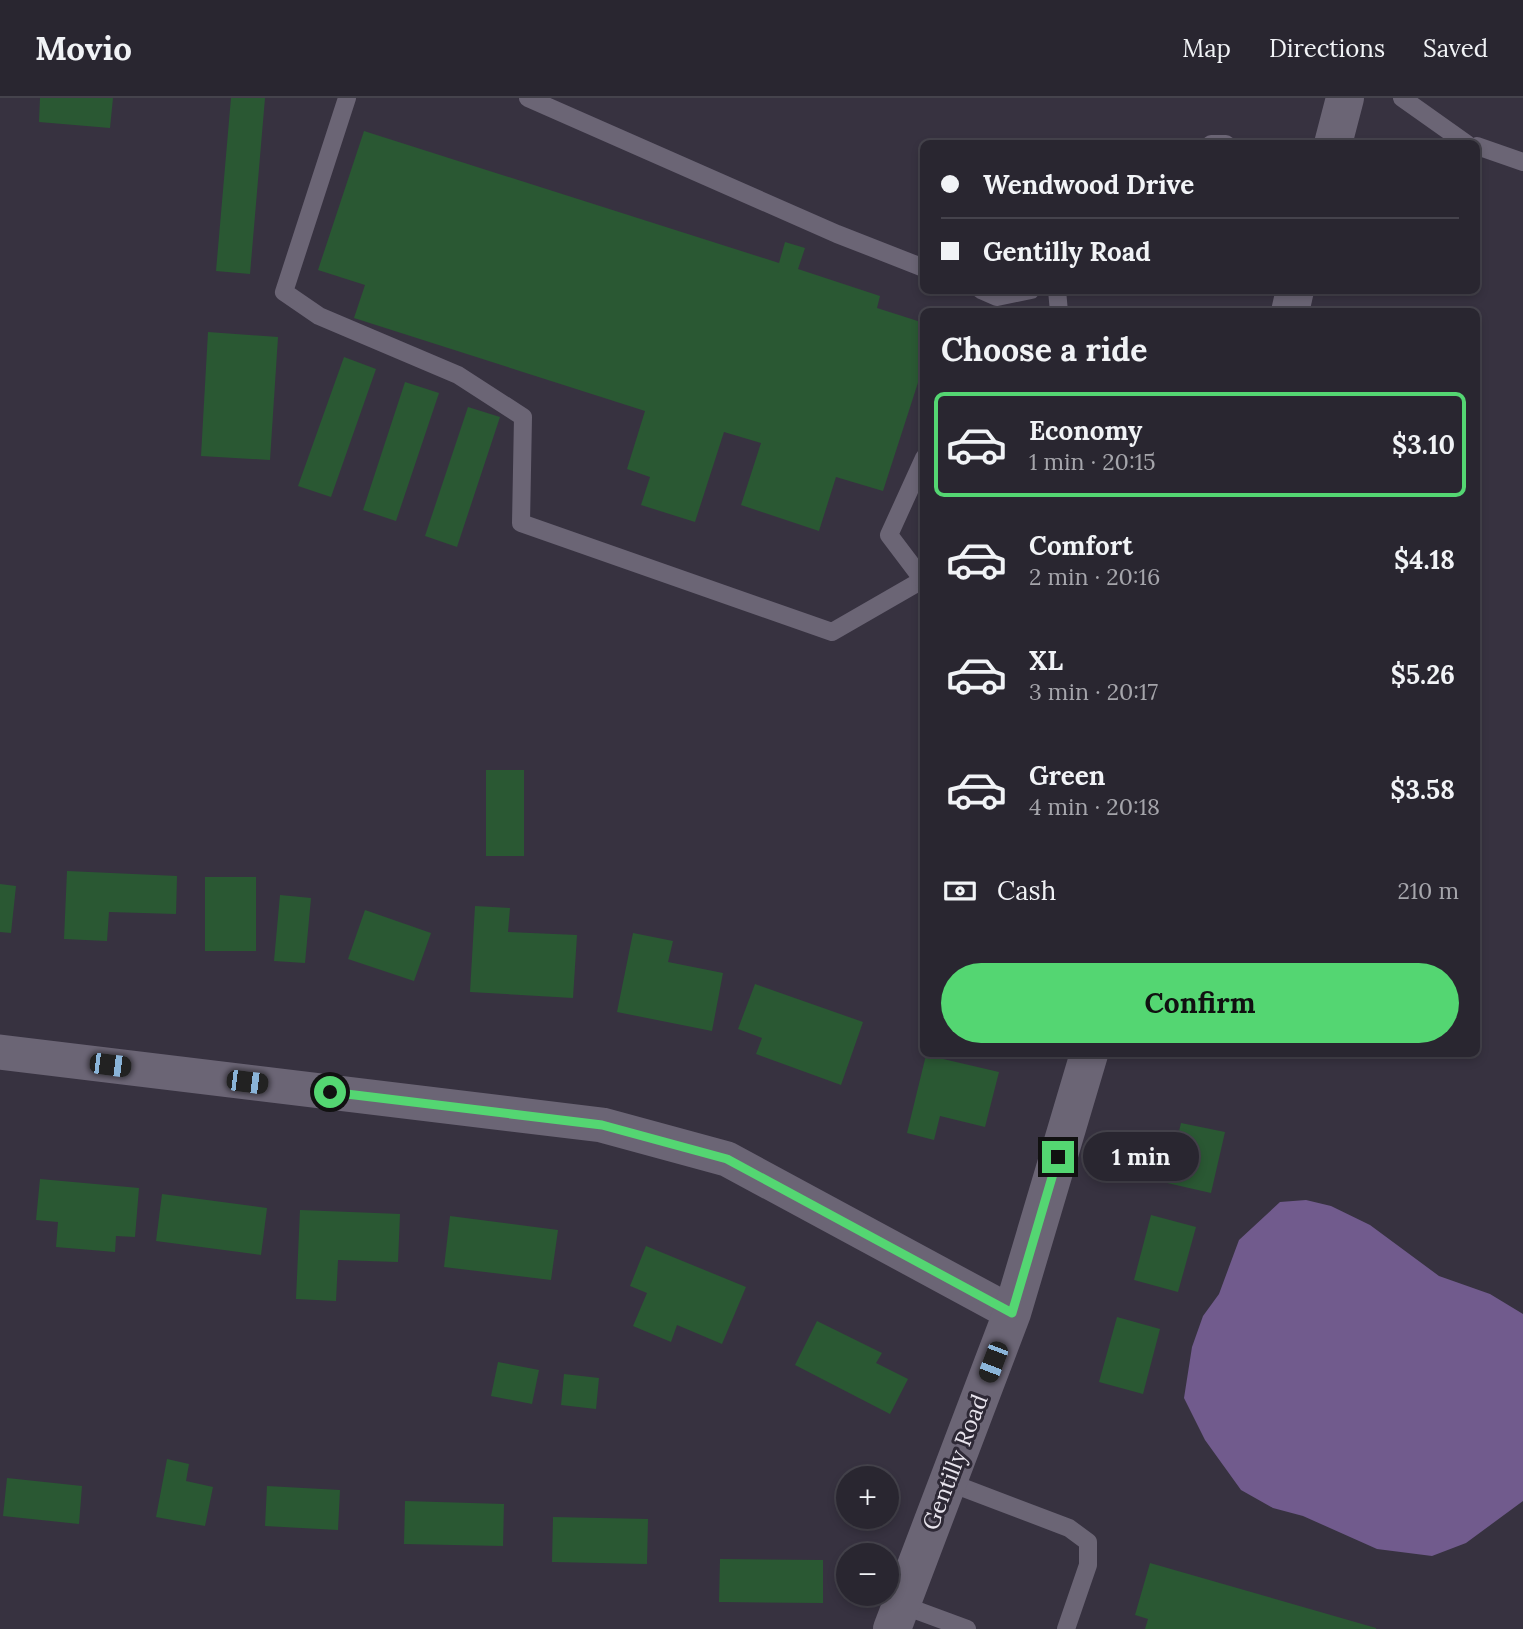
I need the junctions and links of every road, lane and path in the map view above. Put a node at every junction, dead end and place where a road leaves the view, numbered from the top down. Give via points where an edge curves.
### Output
1 (347, 98) edge
2 (528, 98) edge
3 (1345, 98) edge
4 (1402, 98) edge
5 (1334, 140) edge
6 (1461, 140) edge
7 (1480, 147) edge
8 (1523, 162) edge
9 (920, 266) edge
10 (1014, 294) edge
11 (989, 300) edge
12 (920, 467) edge
13 (920, 574) edge
14 (920, 581) edge
15 (0, 1052) edge
16 (1088, 1057) edge
17 (1012, 1313) junction
18 (948, 1482) junction
19 (897, 1617) edge
20 (967, 1629) edge
21 (1066, 1629) edge

1 - 14 lane via 284,292 319,316 458,375 523,417 522,523 832,632
2 - 9 lane
3 - 5 street
4 - 6 lane
7 - 8 lane
10 - 11 lane
12 - 13 lane via 890,535
15 - 17 street via 602,1125 727,1159
16 - 17 street, Gentilly Road
17 - 18 street, Gentilly Road
18 - 19 street, Gentilly Road
18 - 21 lane via 1069,1528 1088,1542 1088,1565
19 - 20 lane

